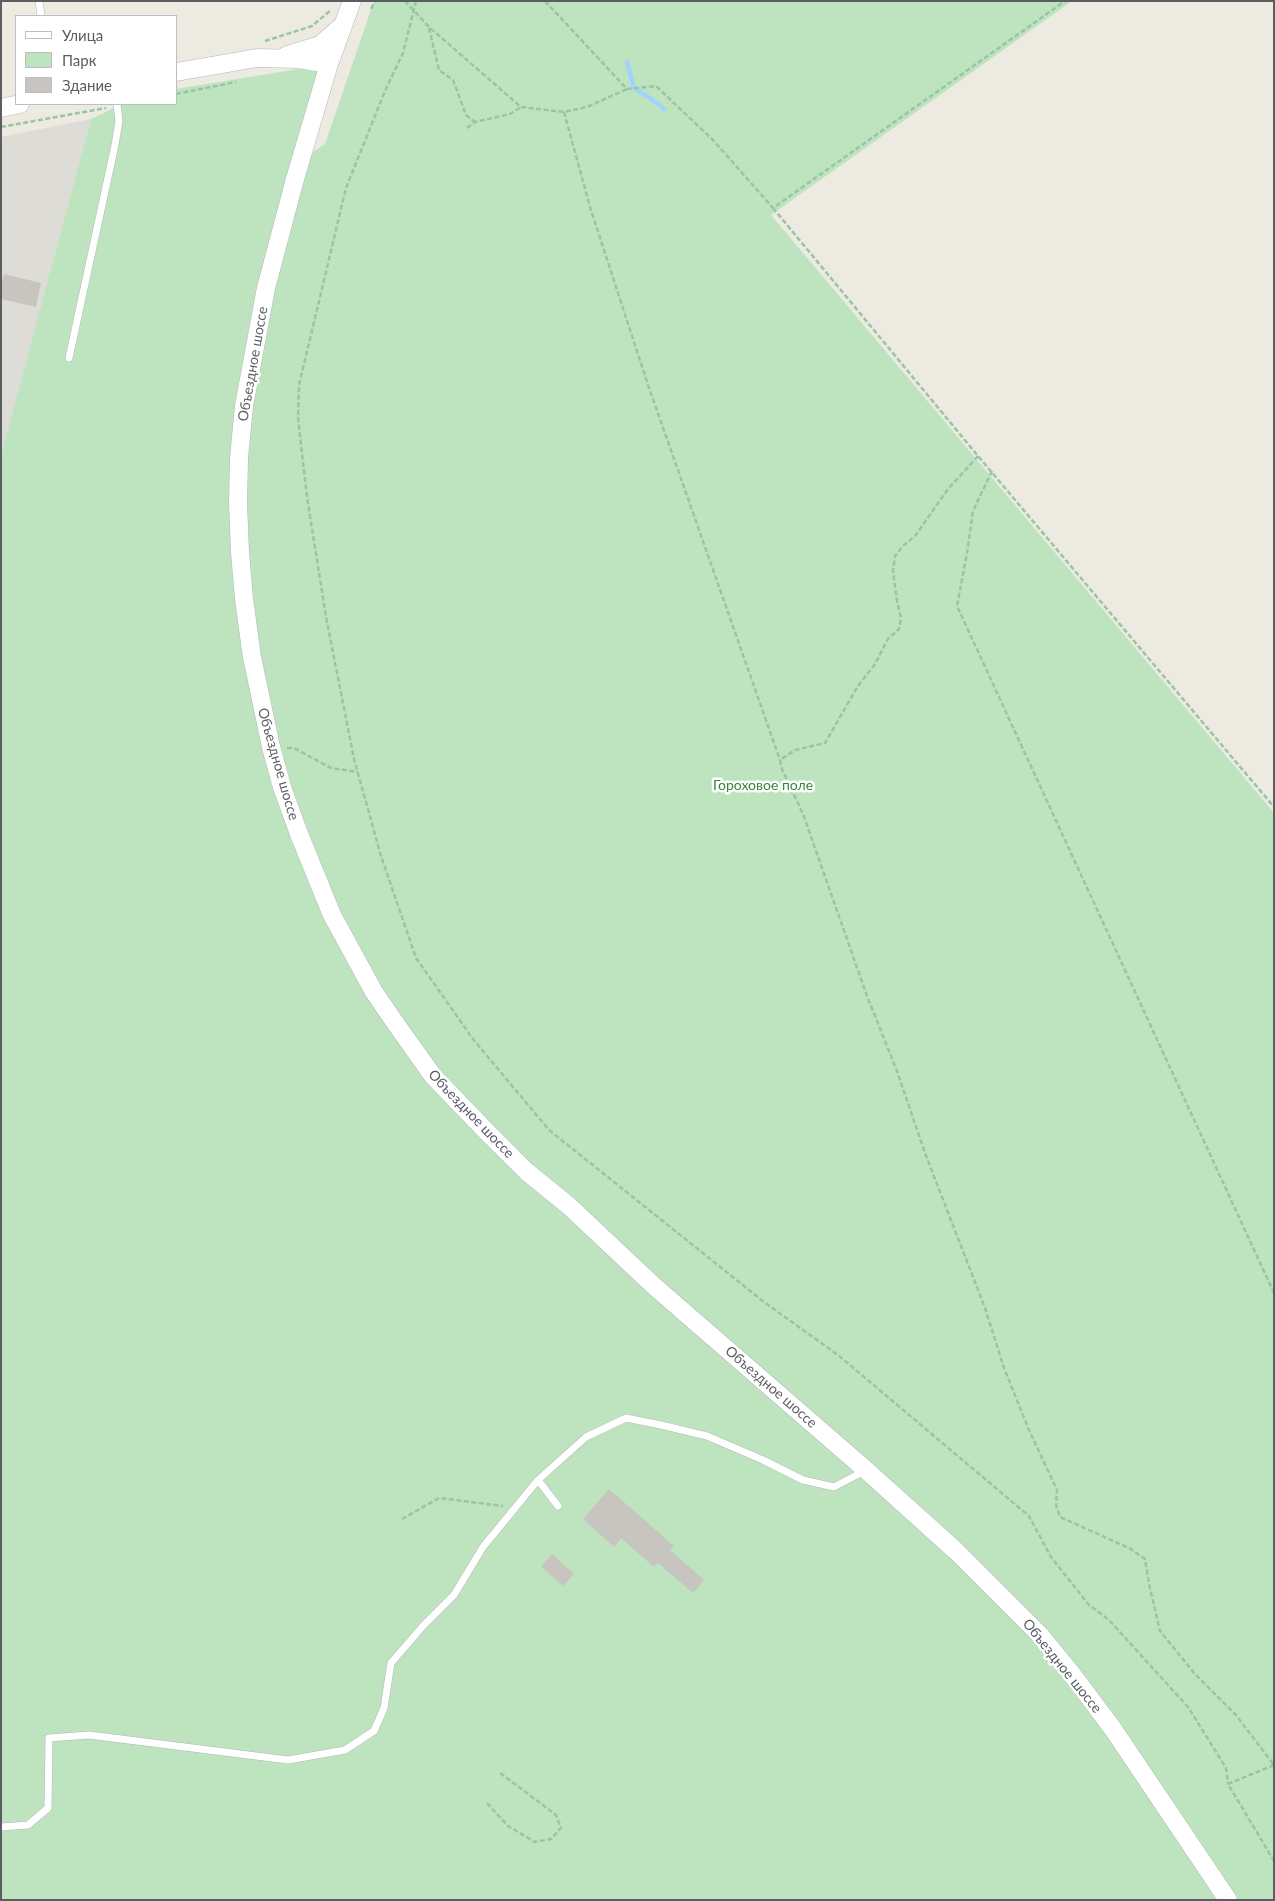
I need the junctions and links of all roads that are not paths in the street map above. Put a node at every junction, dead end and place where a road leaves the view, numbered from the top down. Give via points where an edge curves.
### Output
1 (39, 1) edge
2 (352, 1) edge
3 (40, 15) edge
4 (343, 26) junction
5 (280, 57) junction
6 (329, 64) junction
7 (178, 72) edge
8 (15, 105) edge
9 (118, 105) edge
10 (1, 108) edge
11 (69, 358) dead end
12 (866, 1470) junction
13 (538, 1480) junction
14 (558, 1506) dead end
15 (1, 1826) edge
16 (1228, 1900) edge

1 - 3 lane
2 - 4 street, Объездное шоссе
4 - 5 street via 320,45
4 - 6 street, Объездное шоссе
5 - 6 street
5 - 7 street via 232,61
6 - 12 street, Объездное шоссе via 266,288 244,406 239,458 240,542 252,657 271,746 299,834 332,915 374,992 433,1076 526,1170
8 - 10 street
9 - 11 lane via 115,145
12 - 13 lane via 834,1487 804,1480 707,1436 626,1418 586,1437
12 - 16 street, Объездное шоссе via 956,1551 1039,1634 1071,1672
13 - 14 lane
13 - 15 lane via 483,1547 454,1595 391,1663 384,1708 374,1731 345,1750 288,1760 89,1735 49,1738 48,1808 28,1824

